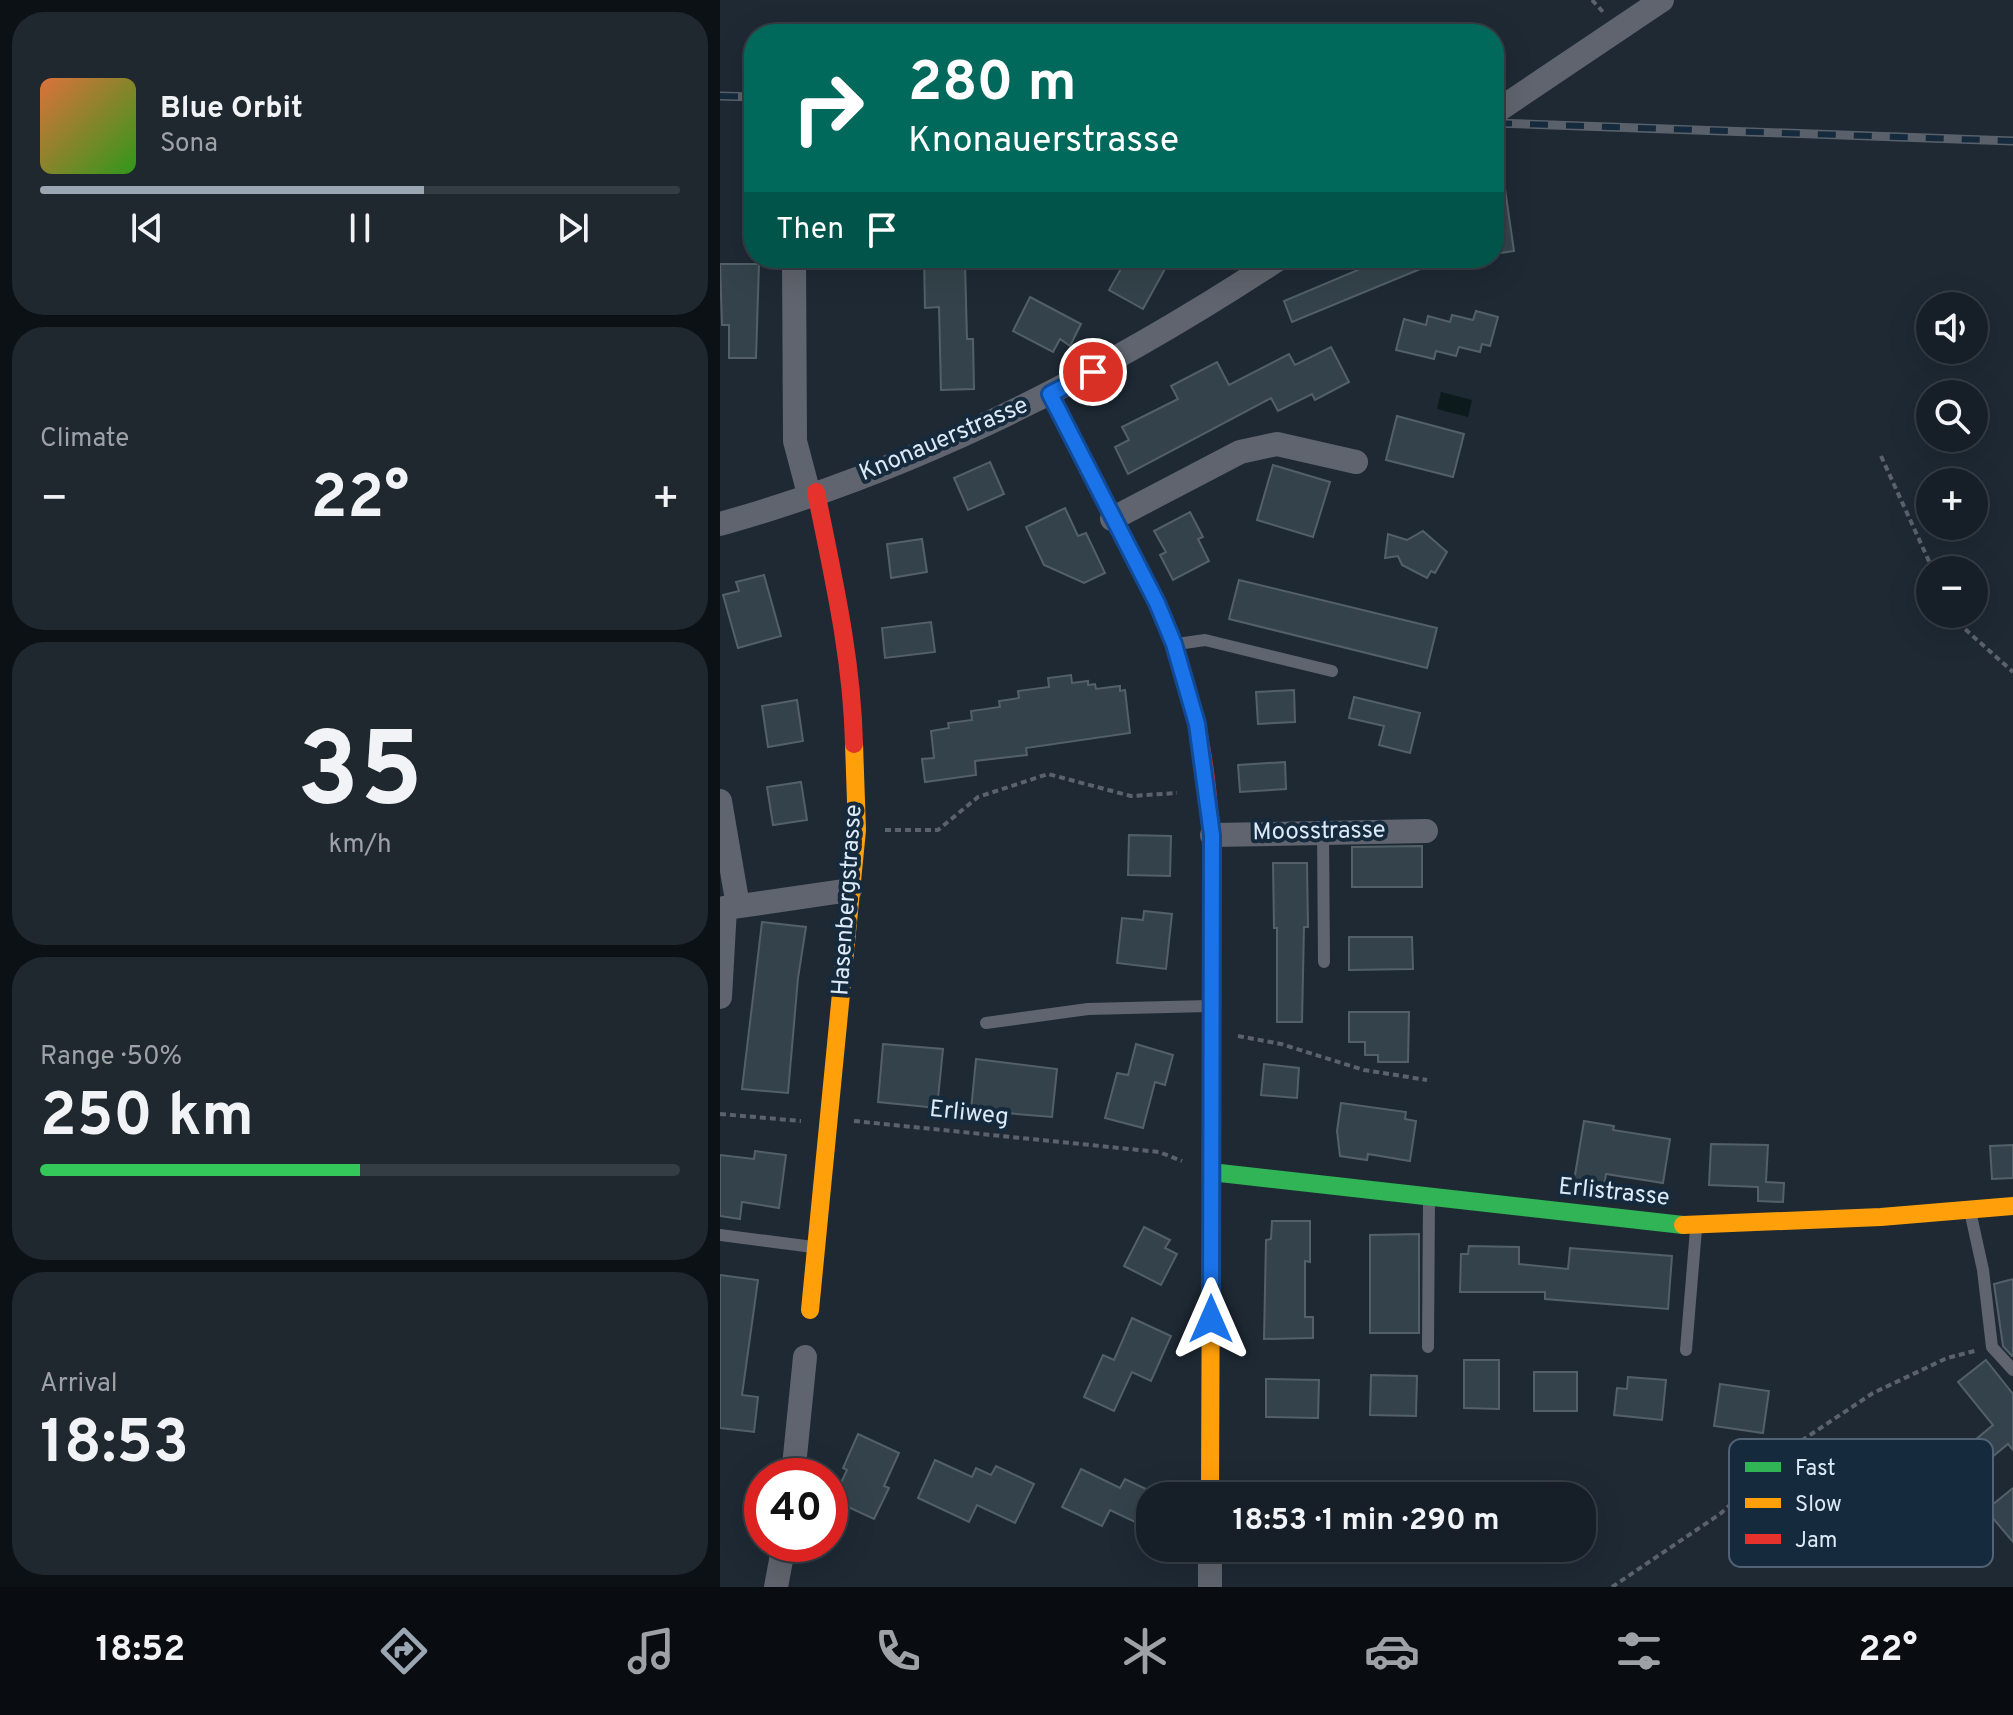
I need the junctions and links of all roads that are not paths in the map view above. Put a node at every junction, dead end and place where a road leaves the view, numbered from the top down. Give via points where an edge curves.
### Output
1 (1662, 0) edge
2 (1504, 106) edge
3 (794, 268) edge
4 (1264, 268) edge
5 (1050, 394) junction
6 (1356, 462) dead end
7 (812, 493) junction
8 (1112, 519) junction
9 (720, 524) edge
10 (1174, 644) junction
11 (1332, 671) dead end
12 (720, 801) edge
13 (1323, 831) junction
14 (1426, 831) dead end
15 (1212, 835) junction
16 (850, 890) junction
17 (728, 908) edge
18 (1324, 962) dead end
19 (720, 997) edge
20 (1211, 1006) junction
21 (986, 1023) dead end
22 (1211, 1172) junction
23 (1429, 1196) junction
24 (2013, 1206) edge
25 (1970, 1211) junction
26 (1696, 1226) junction
27 (720, 1235) edge
28 (817, 1248) junction
29 (810, 1310) dead end
30 (1428, 1347) dead end
31 (1686, 1350) dead end
32 (805, 1357) dead end
33 (2013, 1370) edge
34 (795, 1458) edge
35 (1210, 1482) edge
36 (781, 1562) edge
37 (1210, 1562) edge
38 (776, 1587) edge
39 (1210, 1587) edge

1 - 2 street
3 - 7 street via 795,441
4 - 5 street, Knonauerstrasse via 1114,362
5 - 7 street, Knonauerstrasse via 936,447
5 - 8 street
6 - 8 street via 1277,444 1240,452
7 - 9 street, Knonauerstrasse
7 - 16 street, Hasenbergstrasse via 853,696 857,830
8 - 10 street
10 - 11 lane via 1205,640
10 - 15 street via 1197,724
12 - 17 street
13 - 14 street, Moosstrasse
13 - 15 street, Moosstrasse
13 - 18 lane
15 - 20 street
16 - 17 street
16 - 28 street, Hasenbergstrasse
17 - 19 street
20 - 21 lane via 1088,1009
20 - 22 street
22 - 23 street, Erlistrasse
22 - 35 street
23 - 26 street, Erlistrasse
23 - 30 lane
24 - 25 street, Erlistrasse
25 - 26 street, Erlistrasse
25 - 33 lane via 1992,1347
26 - 31 lane
27 - 28 lane
28 - 29 street, Hasenbergstrasse
32 - 34 street
36 - 38 street
37 - 39 street

